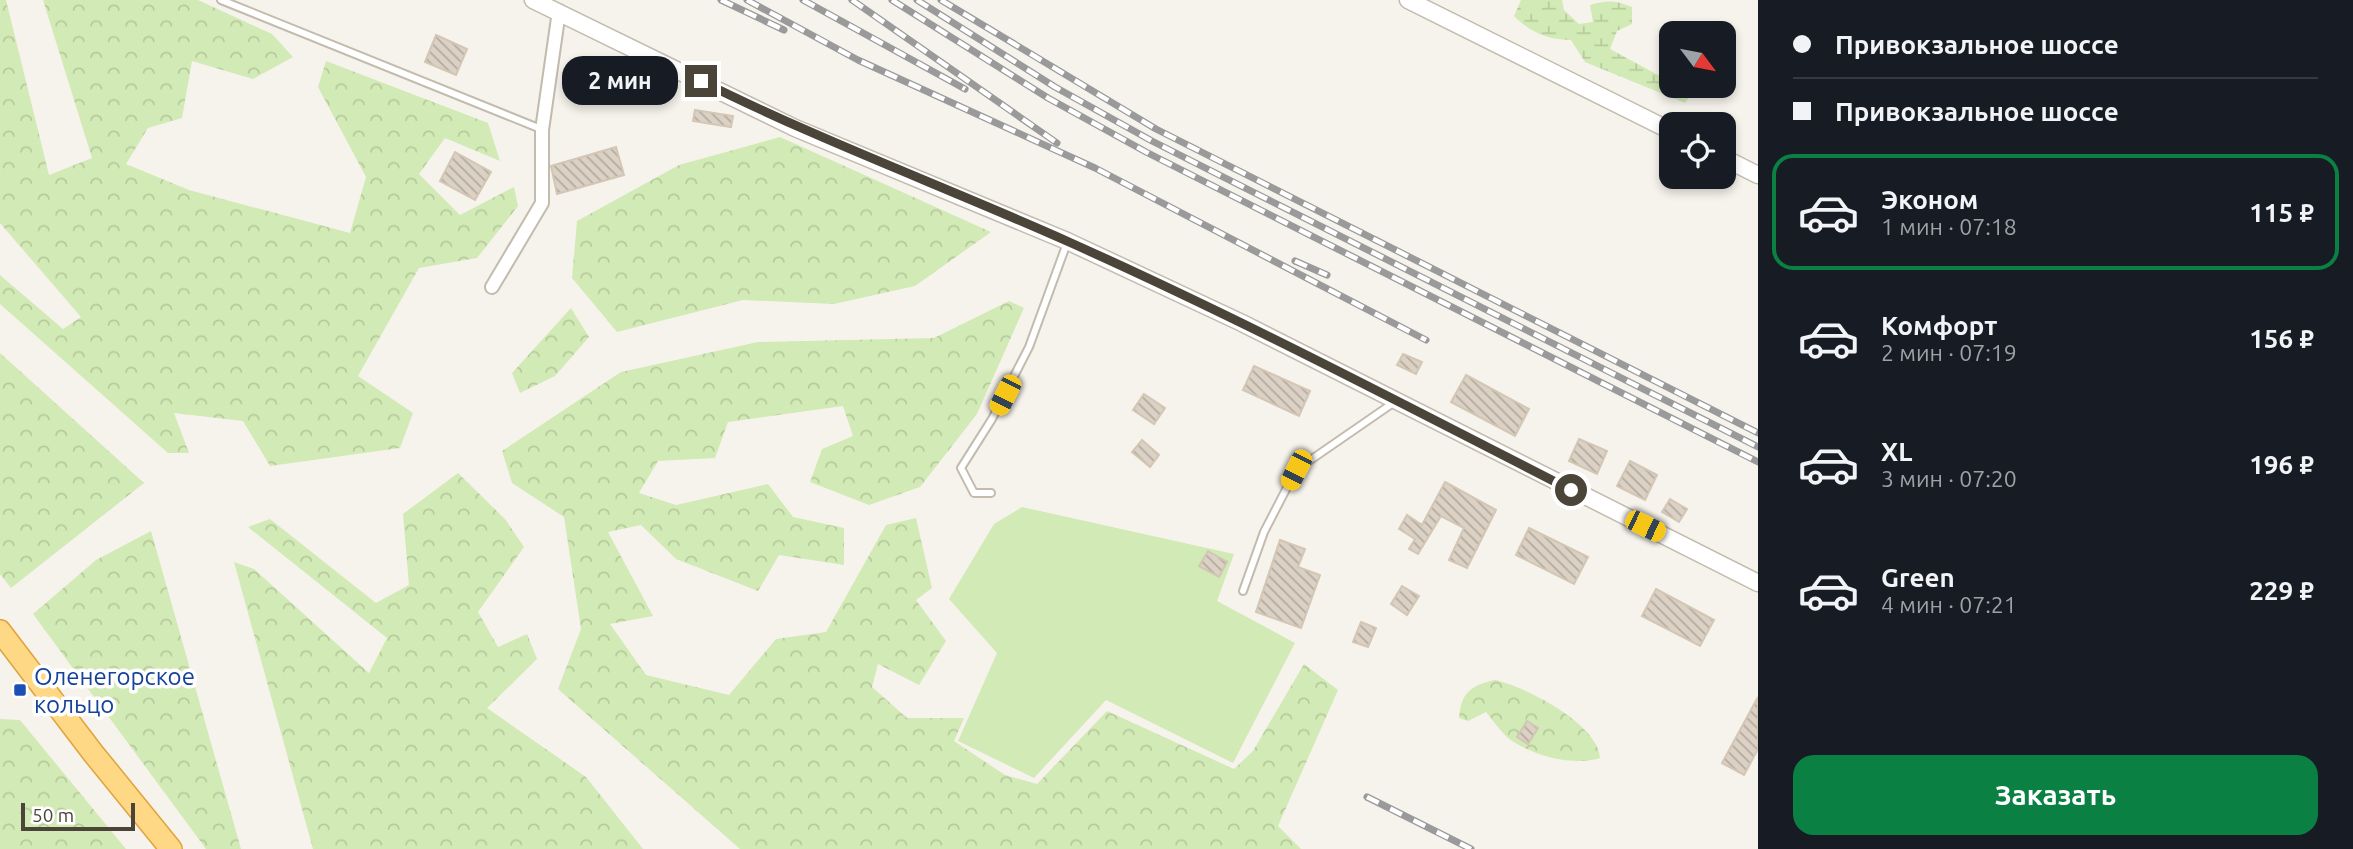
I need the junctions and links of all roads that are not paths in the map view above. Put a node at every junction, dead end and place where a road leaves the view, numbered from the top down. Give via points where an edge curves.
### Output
1 (222, 0) edge
2 (533, 0) edge
3 (1408, 0) edge
4 (1437, 0) edge
5 (559, 11) junction
6 (1449, 19) junction
7 (1659, 125) edge
8 (542, 130) junction
9 (1736, 164) edge
10 (1758, 175) edge
11 (1068, 241) junction
12 (492, 287) dead end
13 (1397, 401) junction
14 (991, 493) dead end
15 (1758, 583) edge
16 (1243, 590) dead end
17 (0, 631) edge
18 (171, 849) edge

1 - 8 lane
2 - 5 street
3 - 6 street
4 - 6 street
5 - 8 street
5 - 11 street via 795,128
6 - 7 street
8 - 12 street via 542,203
9 - 10 street
11 - 13 street
11 - 14 lane via 1029,347 961,468 974,493
13 - 15 street
13 - 16 lane via 1296,470
17 - 18 highway

